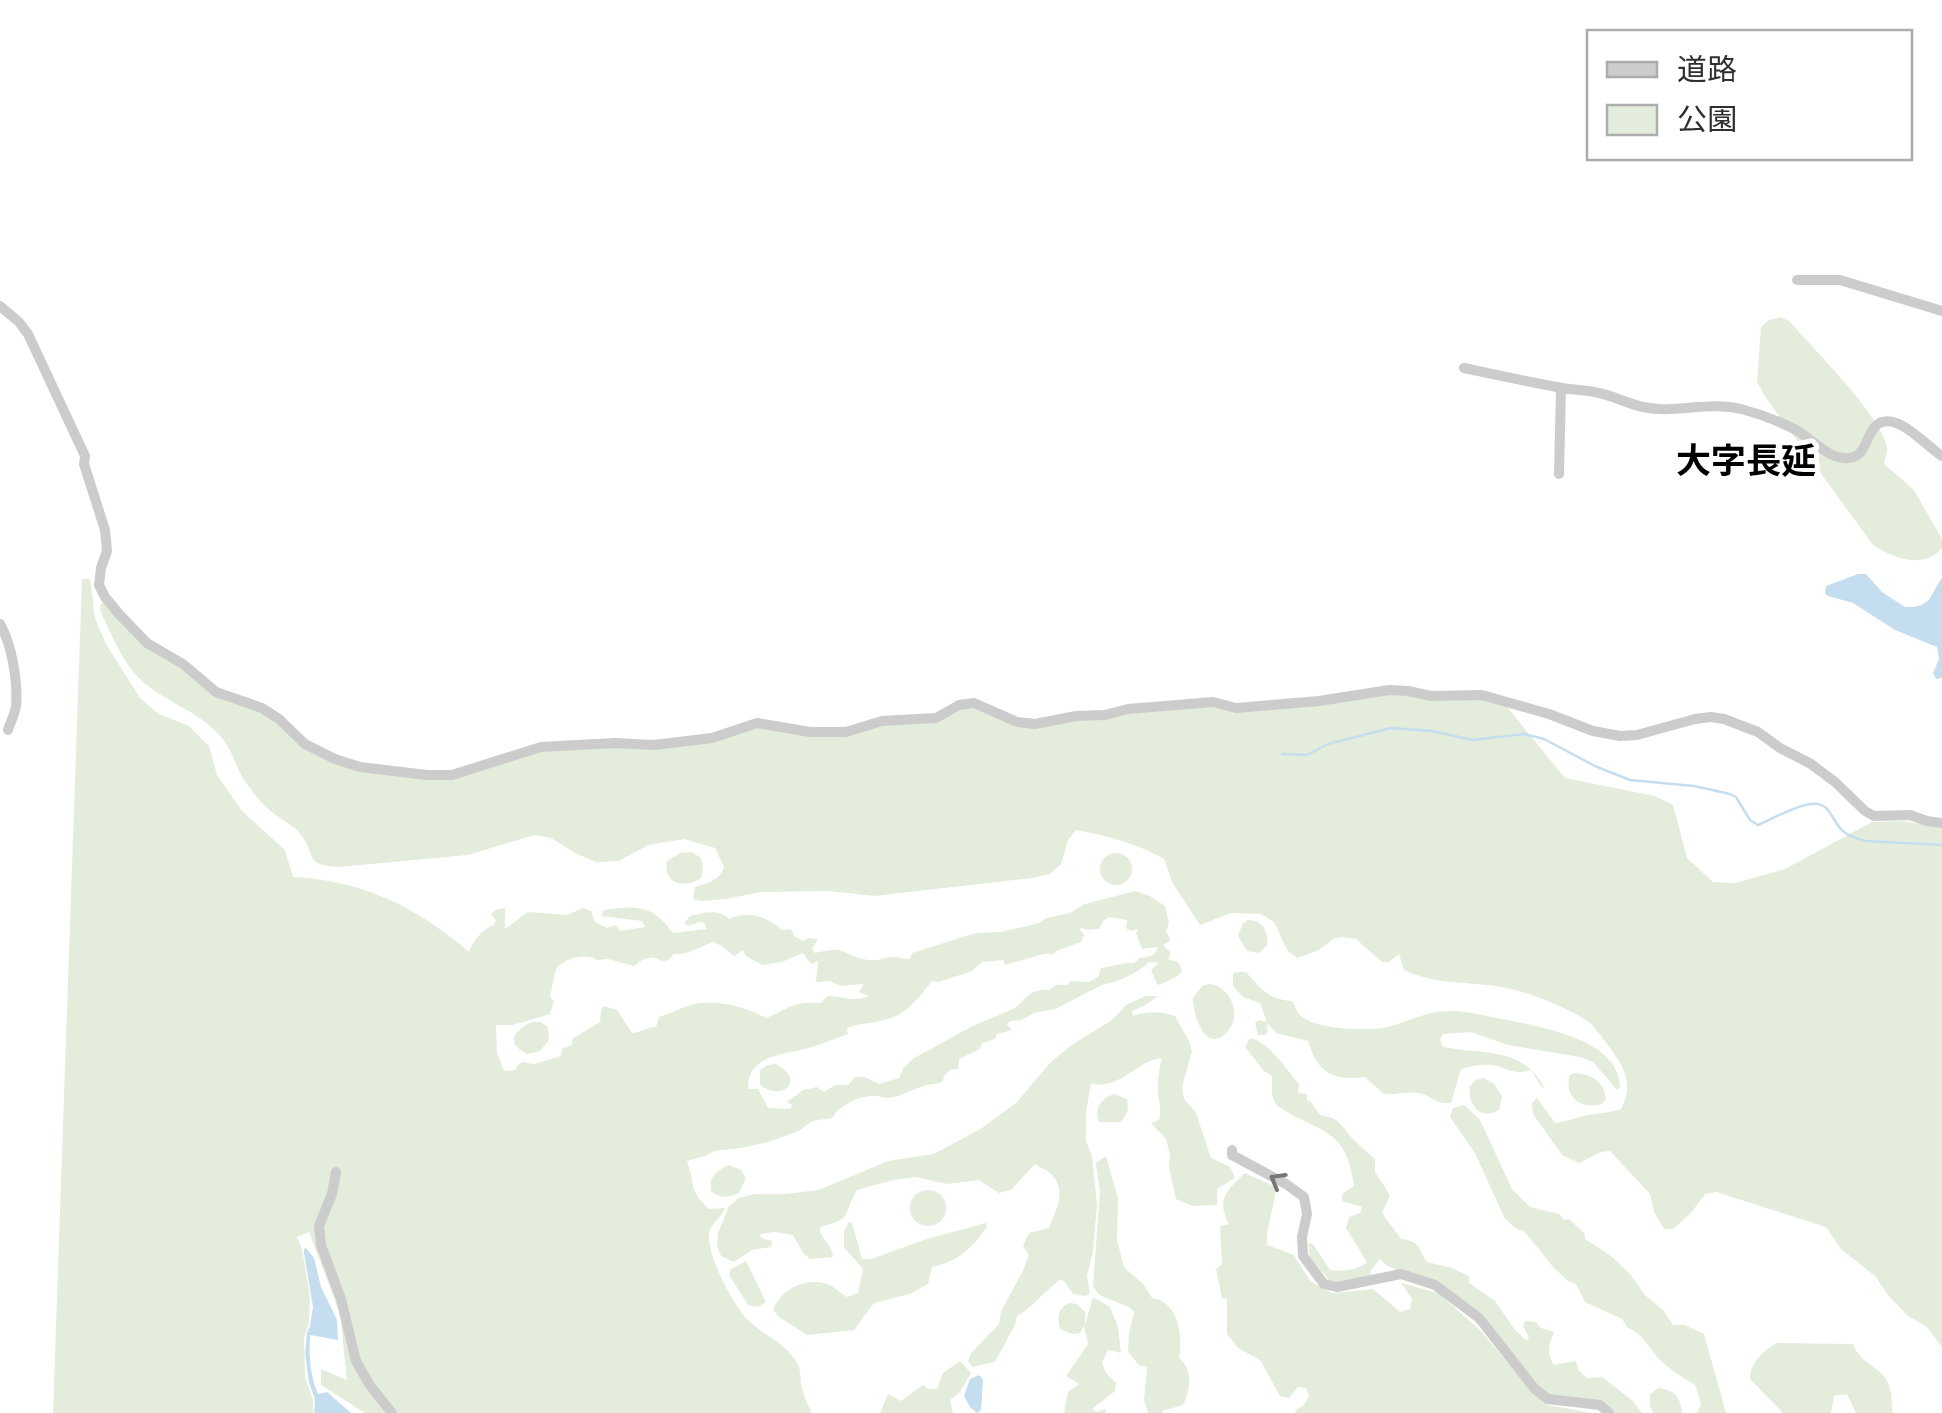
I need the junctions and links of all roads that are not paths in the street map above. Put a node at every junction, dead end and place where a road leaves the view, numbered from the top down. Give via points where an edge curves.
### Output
1 (1797, 280) dead end
2 (0, 306) edge
3 (1942, 312) edge
4 (1464, 368) dead end
5 (1561, 388) junction
6 (1942, 456) edge
7 (1560, 474) dead end
8 (0, 624) edge
9 (8, 730) dead end
10 (1942, 822) edge
11 (1232, 1150) dead end
12 (336, 1172) dead end
13 (392, 1413) edge
14 (1609, 1413) edge

1 - 3 street via 1840,280
2 - 10 street via 28,334 85,456 105,530 99,585 105,597 146,642 216,692 262,708 306,744 360,767 452,775 541,747 654,745 757,724 846,732 936,718 974,703 1035,724 1128,709 1319,702 1389,690 1482,695 1620,736 1724,719 1811,764 1874,816
4 - 5 street
5 - 6 street via 1644,408 1739,408 1848,459 1862,452 1876,426 1892,421
5 - 7 street
8 - 9 street via 11,652 16,707
14 -> 11 street via 1600,1405 1548,1399 1480,1318 1435,1284 1401,1274 1324,1284 1304,1256 1304,1198
12 - 13 street via 321,1245 356,1361

